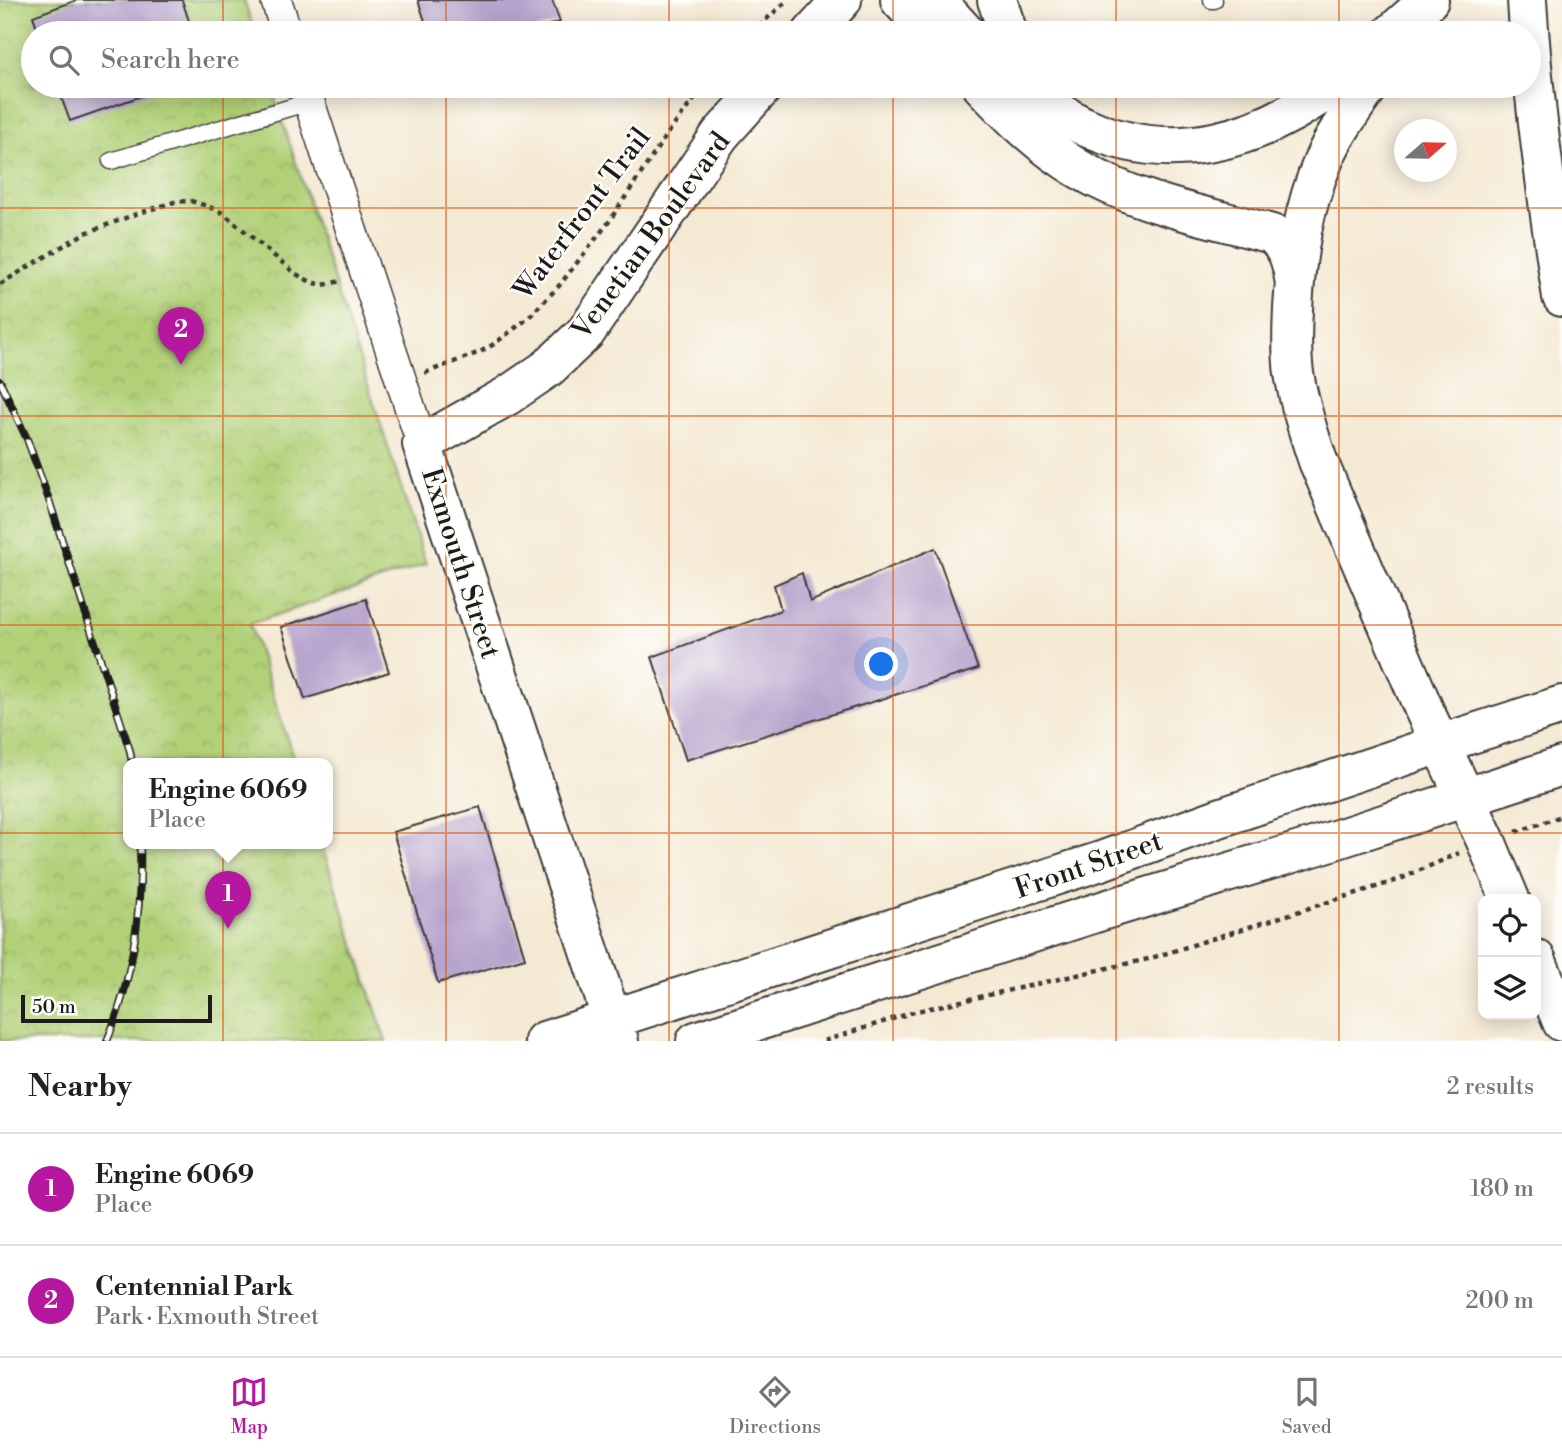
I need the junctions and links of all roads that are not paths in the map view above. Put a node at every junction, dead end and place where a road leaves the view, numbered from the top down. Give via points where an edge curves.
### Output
1 (276, 0) edge
2 (842, 0) edge
3 (900, 0) edge
4 (936, 0) edge
5 (997, 0) edge
6 (1429, 0) edge
7 (1437, 0) edge
8 (1528, 0) edge
9 (283, 21) edge
10 (823, 21) edge
11 (920, 21) edge
12 (955, 21) edge
13 (1004, 21) edge
14 (1405, 21) edge
15 (1420, 21) edge
16 (1529, 21) edge
17 (295, 98) edge
18 (308, 98) edge
19 (753, 98) edge
20 (994, 98) edge
21 (1316, 98) edge
22 (1361, 98) edge
23 (1536, 98) edge
24 (1049, 99) edge
25 (111, 160) dead end
26 (1294, 278) junction
27 (1562, 297) edge
28 (422, 444) junction
29 (1562, 705) edge
30 (1440, 744) junction
31 (1562, 766) edge
32 (1465, 797) junction
33 (1508, 894) edge
34 (1541, 972) edge
35 (1562, 1022) edge
36 (616, 1030) edge
37 (544, 1041) edge
38 (696, 1041) edge

1 - 9 street
2 - 10 main road
3 - 11 main road
4 - 12 main road
5 - 13 main road
6 - 14 main road
7 - 15 main road
8 - 16 main road
17 - 25 lane
18 - 28 street, Exmouth Street
19 - 28 main road, Venetian Boulevard via 720,135 586,332 548,368
20 - 26 main road via 1037,140 1109,185 1272,234 1287,249
21 - 24 main road via 1272,124 1184,147 1108,136 1083,126
22 - 26 main road via 1325,156 1310,195
23 - 27 main road
26 - 30 main road via 1293,371 1304,419
28 - 36 main road, Exmouth Street
29 - 30 main road, Front Street
30 - 32 main road
30 - 36 main road, Front Street
31 - 32 main road, Front Street
32 - 33 main road
32 - 38 main road, Front Street
34 - 35 main road
36 - 37 main road, Front Street

